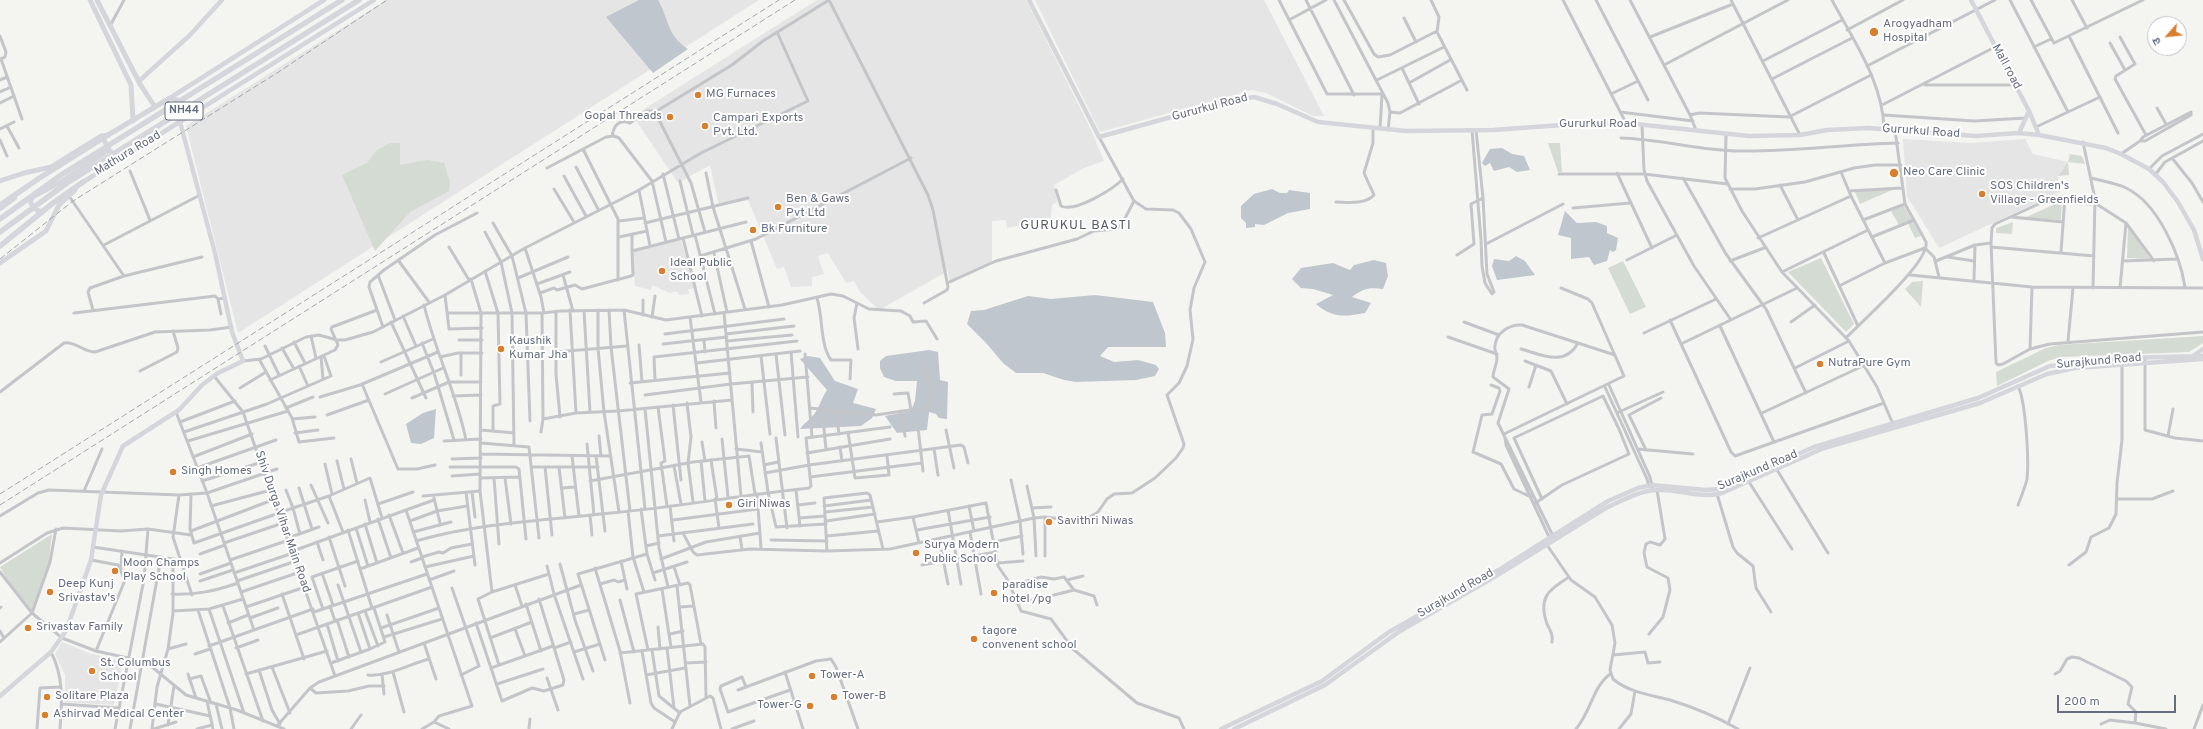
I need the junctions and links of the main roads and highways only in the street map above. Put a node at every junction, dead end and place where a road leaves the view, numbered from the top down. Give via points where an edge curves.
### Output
1 (90, 0) edge
2 (97, 0) edge
3 (342, 0) edge
4 (359, 0) edge
5 (155, 107) junction
6 (133, 120) junction
7 (106, 137) junction
8 (109, 150) junction
9 (119, 159) junction
10 (0, 181) edge
11 (83, 182) junction
12 (0, 205) edge
13 (42, 212) junction
14 (0, 219) edge
15 (0, 232) edge
16 (0, 246) edge
17 (0, 263) edge

1 - 6 main road via 131,85
2 - 5 main road
3 - 14 highway, Mathura Road / NH44 via 61,175
4 - 15 highway, Mathura Road / NH44 via 67,183
5 - 6 main road
5 - 9 main road, Mathura Road via 170,98 182,102 186,118
6 - 7 main road
7 - 8 main road
7 - 10 main road via 101,136 51,167
7 - 12 highway
8 - 9 main road
8 - 13 main road via 34,196 30,200 32,206
9 - 11 main road, Mathura Road
11 - 13 highway
11 - 17 main road, Mathura Road via 59,205 46,231
13 - 16 highway

